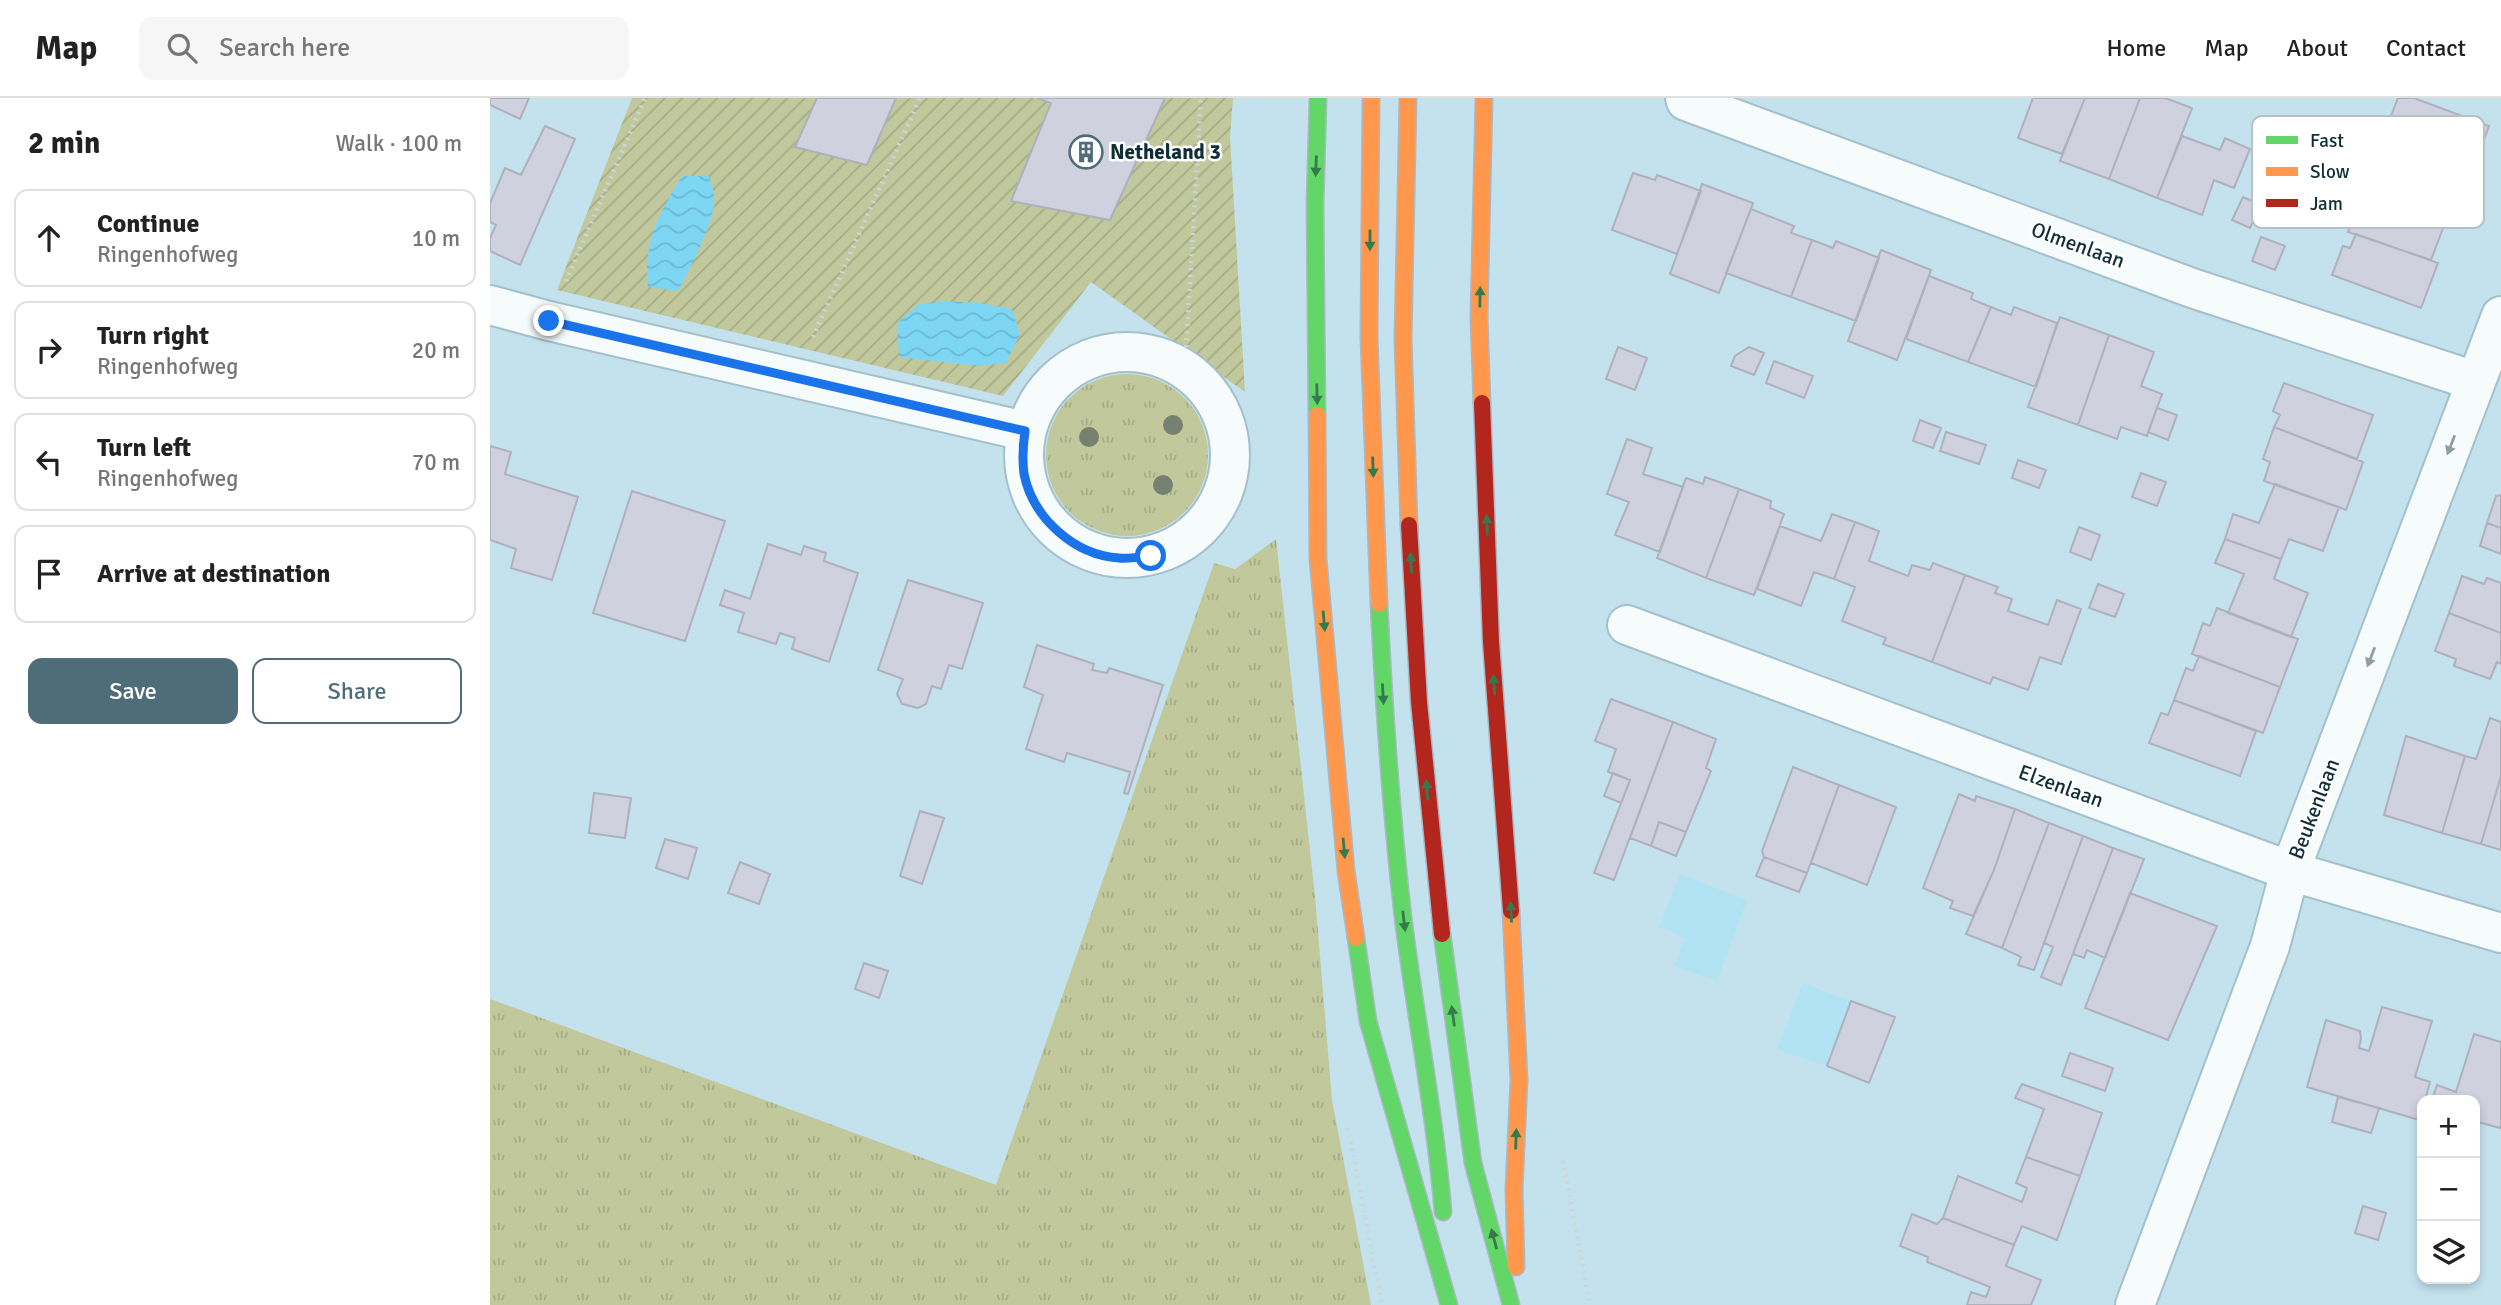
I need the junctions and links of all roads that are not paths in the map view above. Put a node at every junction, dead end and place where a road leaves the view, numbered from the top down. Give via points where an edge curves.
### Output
1 (1318, 98) edge
2 (1371, 98) edge
3 (1408, 98) edge
4 (1485, 98) edge
5 (1685, 98) edge
6 (490, 304) edge
7 (2498, 332) edge
8 (2476, 381) junction
9 (1025, 431) junction
10 (1627, 625) dead end
11 (2290, 871) junction
12 (2501, 933) edge
13 (1450, 1305) edge
14 (1511, 1305) edge
15 (1517, 1305) edge
16 (2135, 1305) edge

1 -> 13 highway via 1318,559 1346,871 1368,1021
2 -> 13 highway via 1369,338 1384,706 1403,916 1438,1165
14 -> 3 highway via 1473,1163 1439,914 1419,702 1403,339
15 -> 4 highway via 1518,1066 1491,642 1479,317
5 - 8 street, Olmenlaan via 2192,288
6 - 9 street
7 - 8 street, Beukenlaan
8 -> 11 street, Beukenlaan
9 - 9 street via 1041,395 1070,367 1108,352 1148,352 1185,368 1214,396 1229,433 1230,473 1215,511 1188,540 1151,556 1107,556 1058,533 1037,507 1025,476
10 - 11 street, Elzenlaan
11 - 12 street, Elzenlaan
11 - 16 street, Beukenlaan via 2270,946

